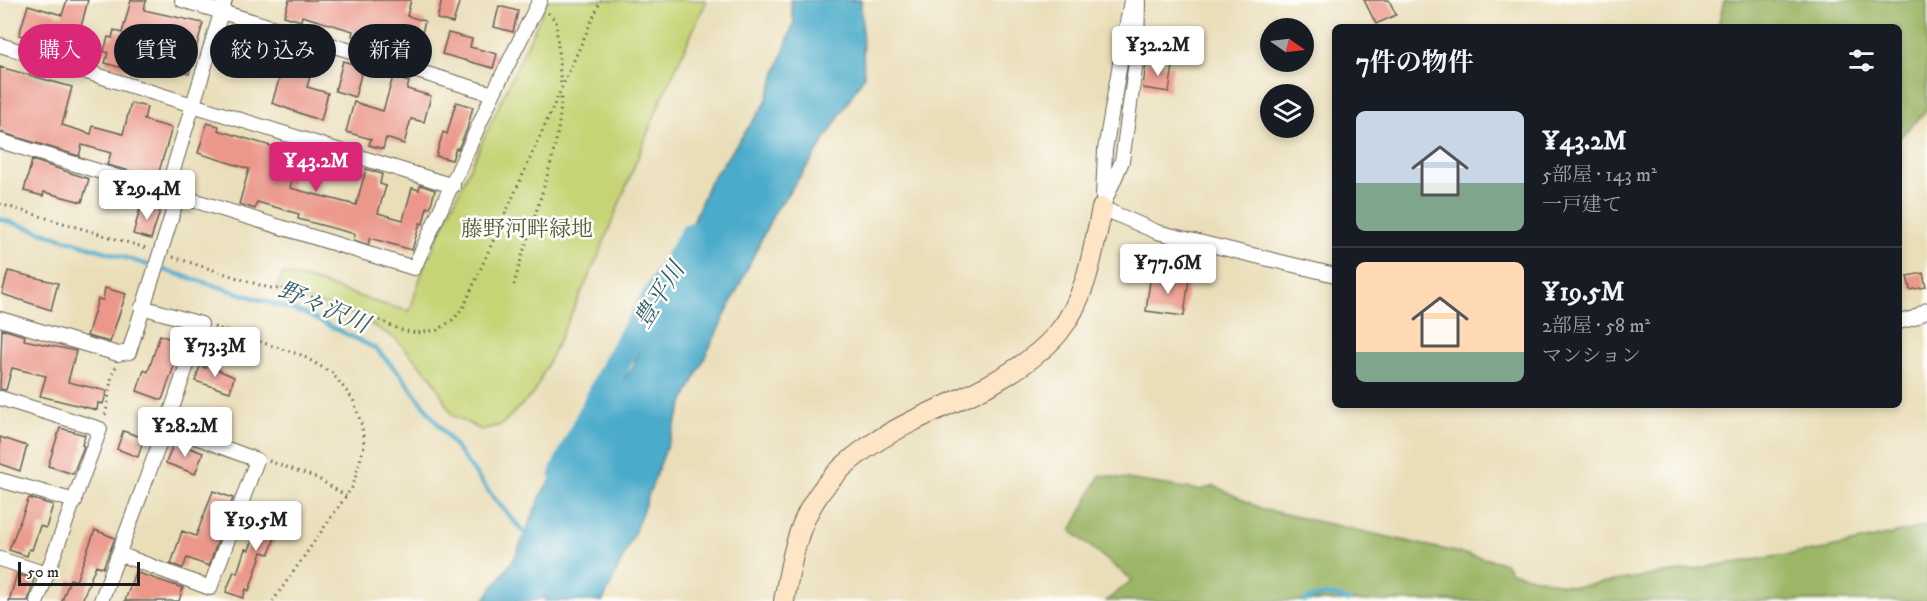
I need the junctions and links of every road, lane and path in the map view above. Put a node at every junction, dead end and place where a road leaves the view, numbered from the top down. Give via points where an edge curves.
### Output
1 (182, 0) edge
2 (1131, 0) edge
3 (1138, 0) edge
4 (535, 1) edge
5 (223, 6) edge
6 (0, 45) edge
7 (493, 94) junction
8 (193, 106) junction
9 (0, 141) edge
10 (453, 186) junction
11 (172, 195) junction
12 (0, 204) edge
13 (1102, 208) junction
14 (160, 254) junction
15 (1332, 273) edge
16 (514, 285) dead end
17 (145, 302) junction
18 (1927, 310) edge
19 (0, 319) edge
20 (1902, 321) edge
21 (201, 324) junction
22 (125, 353) junction
23 (0, 398) edge
24 (166, 426) junction
25 (100, 429) junction
26 (257, 460) junction
27 (0, 480) edge
28 (346, 496) junction
29 (75, 501) junction
30 (119, 554) junction
31 (0, 559) edge
32 (47, 574) junction
33 (37, 601) edge
34 (101, 601) edge
35 (273, 601) edge
36 (784, 601) edge

1 - 5 street
2 - 13 street via 1105,150
3 - 13 street via 1137,55 1122,161
4 - 7 street
4 - 16 path via 556,21 561,113
5 - 7 street
5 - 8 street
6 - 8 street
7 - 10 street
8 - 10 street
8 - 11 street
9 - 11 street
10 - 11 street via 414,268
11 - 14 street
12 - 14 path
13 - 15 street via 1157,232
13 - 36 street via 1085,286 1061,330 1045,348 991,386 880,438 842,468 812,505 794,552
14 - 17 street
17 - 21 street
17 - 22 street via 129,352
18 - 20 street
19 - 22 street
21 - 24 street
21 - 28 path via 302,355 332,373 353,399 362,426 364,446 358,475
22 - 25 path via 111,375 110,398
23 - 25 street
24 - 26 street
24 - 30 street
25 - 29 street
26 - 28 path via 317,478
26 - 30 street via 210,588
27 - 29 street
28 - 35 path
29 - 32 street
30 - 34 street
31 - 32 street
32 - 33 street

